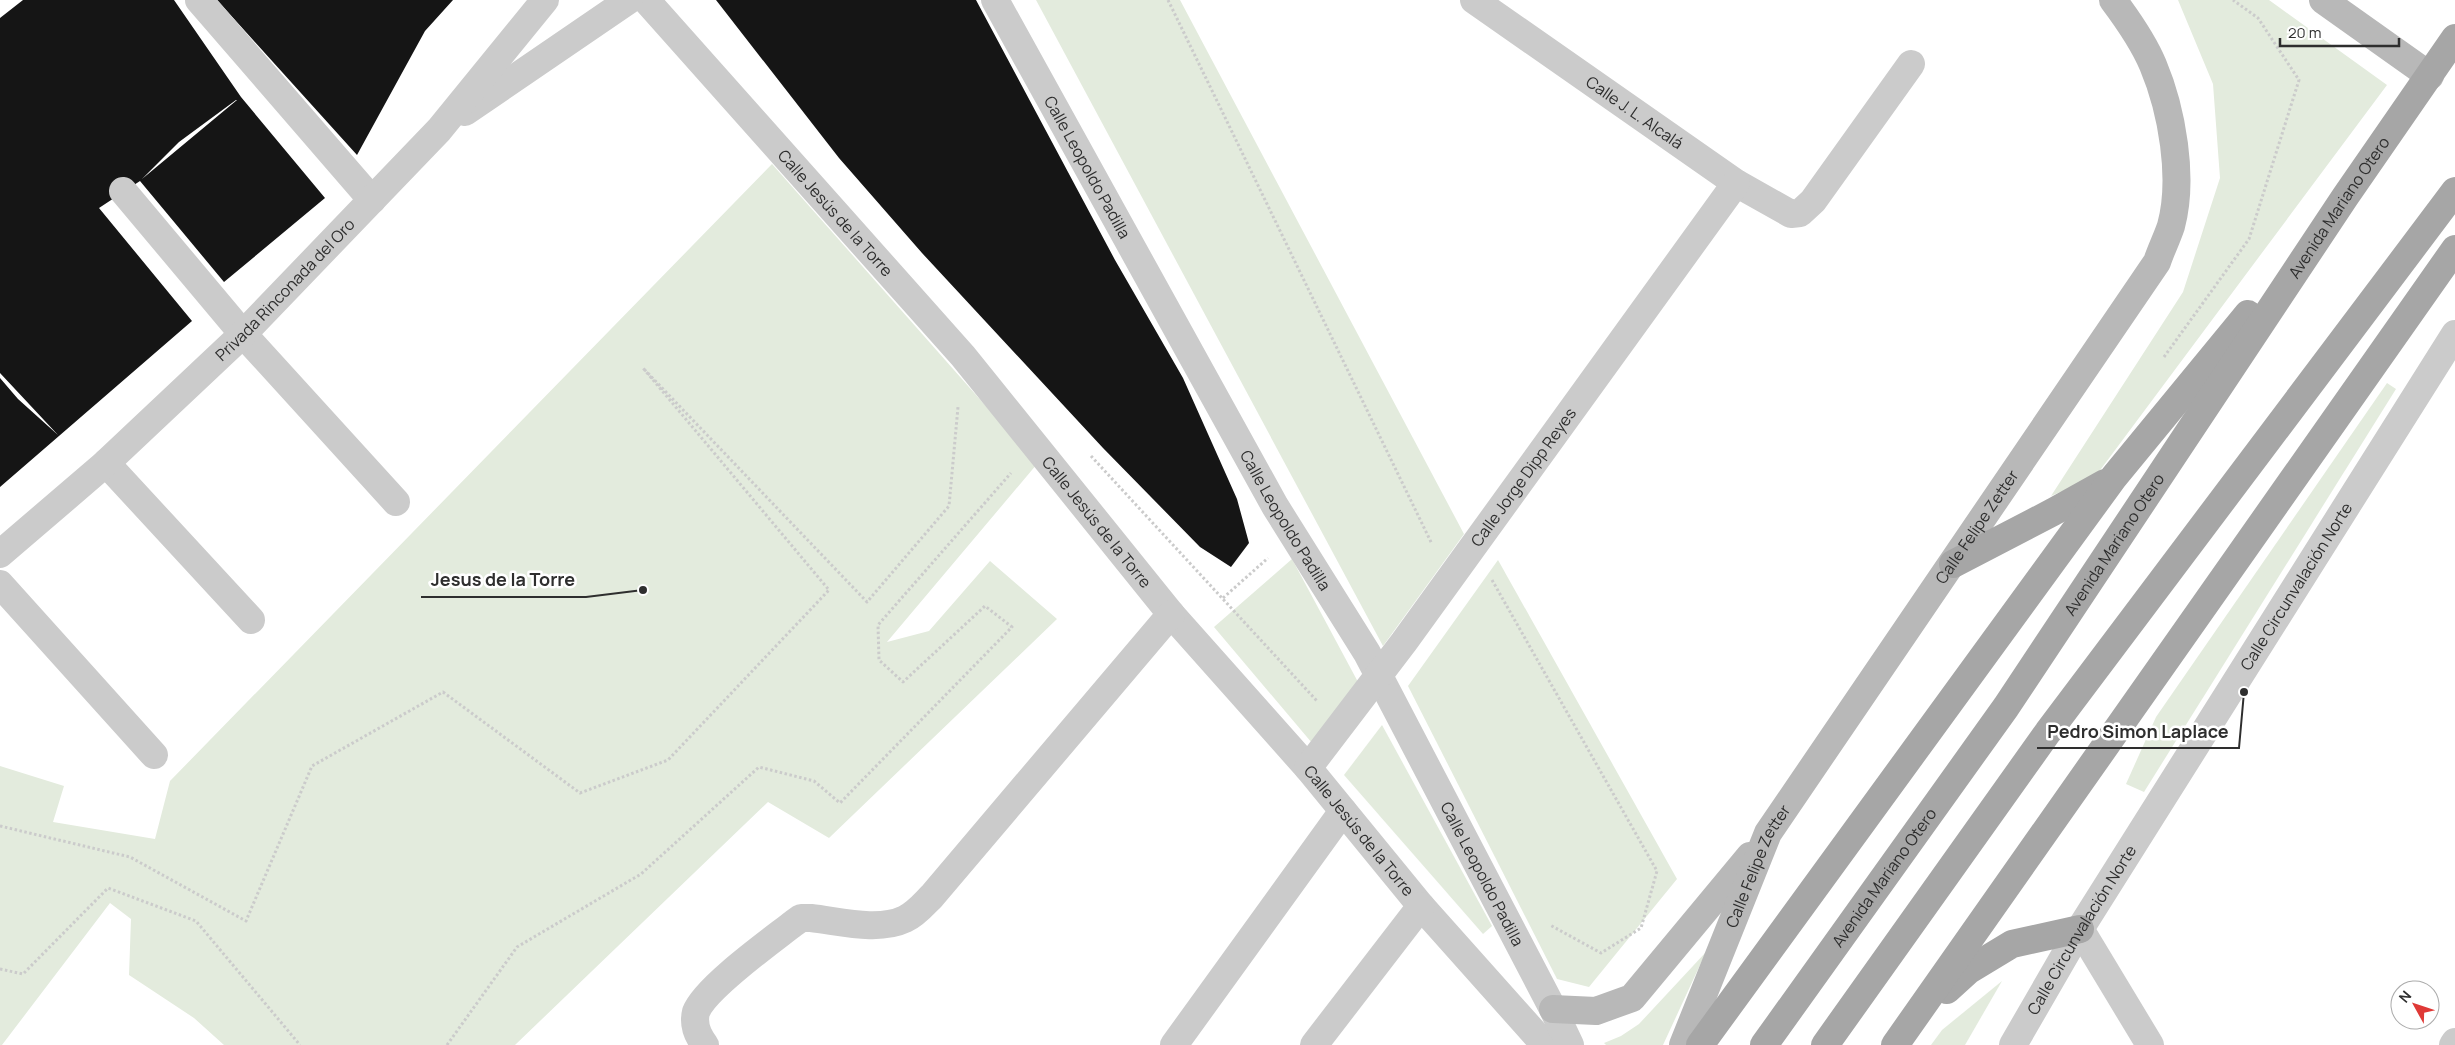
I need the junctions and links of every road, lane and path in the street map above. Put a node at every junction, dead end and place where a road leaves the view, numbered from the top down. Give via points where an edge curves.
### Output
1 (199, 0) edge
2 (545, 0) edge
3 (629, 0) edge
4 (646, 0) edge
5 (995, 0) edge
6 (1168, 0) edge
7 (1474, 0) edge
8 (2113, 0) edge
9 (2323, 0) edge
10 (2455, 38) edge
11 (1911, 64) dead end
12 (2430, 76) junction
13 (439, 130) junction
14 (1736, 183) junction
15 (123, 191) dead end
16 (2455, 191) edge
17 (2345, 198) junction
18 (372, 200) junction
19 (2455, 249) edge
20 (243, 334) junction
21 (2455, 334) edge
22 (959, 397) dead end
23 (1085, 448) dead end
24 (106, 464) junction
25 (1012, 472) dead end
26 (2114, 477) junction
27 (396, 502) dead end
28 (1433, 546) dead end
29 (1274, 552) dead end
30 (0, 554) edge
31 (1953, 564) junction
32 (1491, 577) dead end
33 (0, 584) edge
34 (1223, 598) junction
35 (1171, 614) junction
36 (251, 620) dead end
37 (1378, 675) junction
38 (1322, 706) dead end
39 (154, 754) dead end
40 (1308, 768) junction
41 (1343, 811) junction
42 (0, 826) edge
43 (1768, 833) junction
44 (1421, 906) junction
45 (1546, 924) dead end
46 (2080, 929) junction
47 (0, 969) edge
48 (1553, 1008) junction
49 (1914, 1020) junction
50 (300, 1045) edge
51 (447, 1045) edge
52 (705, 1045) edge
53 (1174, 1045) edge
54 (1314, 1045) edge
55 (1545, 1045) edge
56 (1570, 1045) edge
57 (1683, 1045) edge
58 (1700, 1045) edge
59 (1764, 1045) edge
60 (1824, 1045) edge
61 (1895, 1045) edge
62 (2013, 1045) edge
63 (2150, 1045) edge

1 - 18 street
2 - 13 street, Privada Rinconada del Oro
3 - 13 street
4 - 35 street, Calle Jesús de la Torre via 963,356
5 - 37 street, Calle Leopoldo Padilla via 1274,506
6 - 28 path
7 - 14 street, Calle J. L. Alcalá
8 - 31 main road, Calle Felipe Zetter via 2144,46 2164,95 2175,160 2171,226 2157,262
9 - 12 main road
10 - 12 main road, Avenida Mariano Otero
11 - 14 street, Calle J. L. Alcalá via 1813,201 1800,213 1782,211
12 - 17 main road, Avenida Mariano Otero
13 - 18 street, Privada Rinconada del Oro
14 - 37 street, Calle Jorge Dipp Reyes
15 - 20 street
16 - 60 main road via 2048,732
17 - 26 main road
17 - 59 main road, Avenida Mariano Otero via 2006,707
18 - 20 street, Privada Rinconada del Oro
19 - 49 main road
20 - 24 street, Privada Rinconada del Oro
20 - 27 street
21 - 46 street, Calle Circunvalación Norte
22 - 42 path via 949,506 867,602 643,368 829,590 668,760 580,793 443,692 312,766 246,921 130,857
23 - 34 path
24 - 30 street, Privada Rinconada del Oro
24 - 36 street
25 - 51 path via 878,625 879,660 903,682 984,606 1012,626 840,803 814,781 759,767 641,874 517,947
26 - 31 main road
26 - 58 main road
29 - 34 path
31 - 43 main road, Calle Felipe Zetter
32 - 45 path via 1657,871 1640,928 1601,953
33 - 39 street
34 - 38 path
35 - 40 street, Calle Jesús de la Torre
35 - 52 street via 914,914 904,920 884,924 801,918 712,991 700,1005 695,1024
37 - 40 street, Calle Jorge Dipp Reyes
37 - 48 street, Calle Leopoldo Padilla
40 - 41 street, Calle Jesús de la Torre
41 - 44 street, Calle Jesús de la Torre
41 - 53 street
43 - 48 main road via 1632,998 1596,1011
43 - 57 main road, Calle Felipe Zetter
44 - 54 street
44 - 55 street, Calle Jesús de la Torre
46 - 49 main road via 2012,944 1968,970
46 - 62 street, Calle Circunvalación Norte
46 - 63 street
47 - 50 path via 24,974 108,888 196,921
48 - 56 street, Calle Leopoldo Padilla
49 - 61 main road

